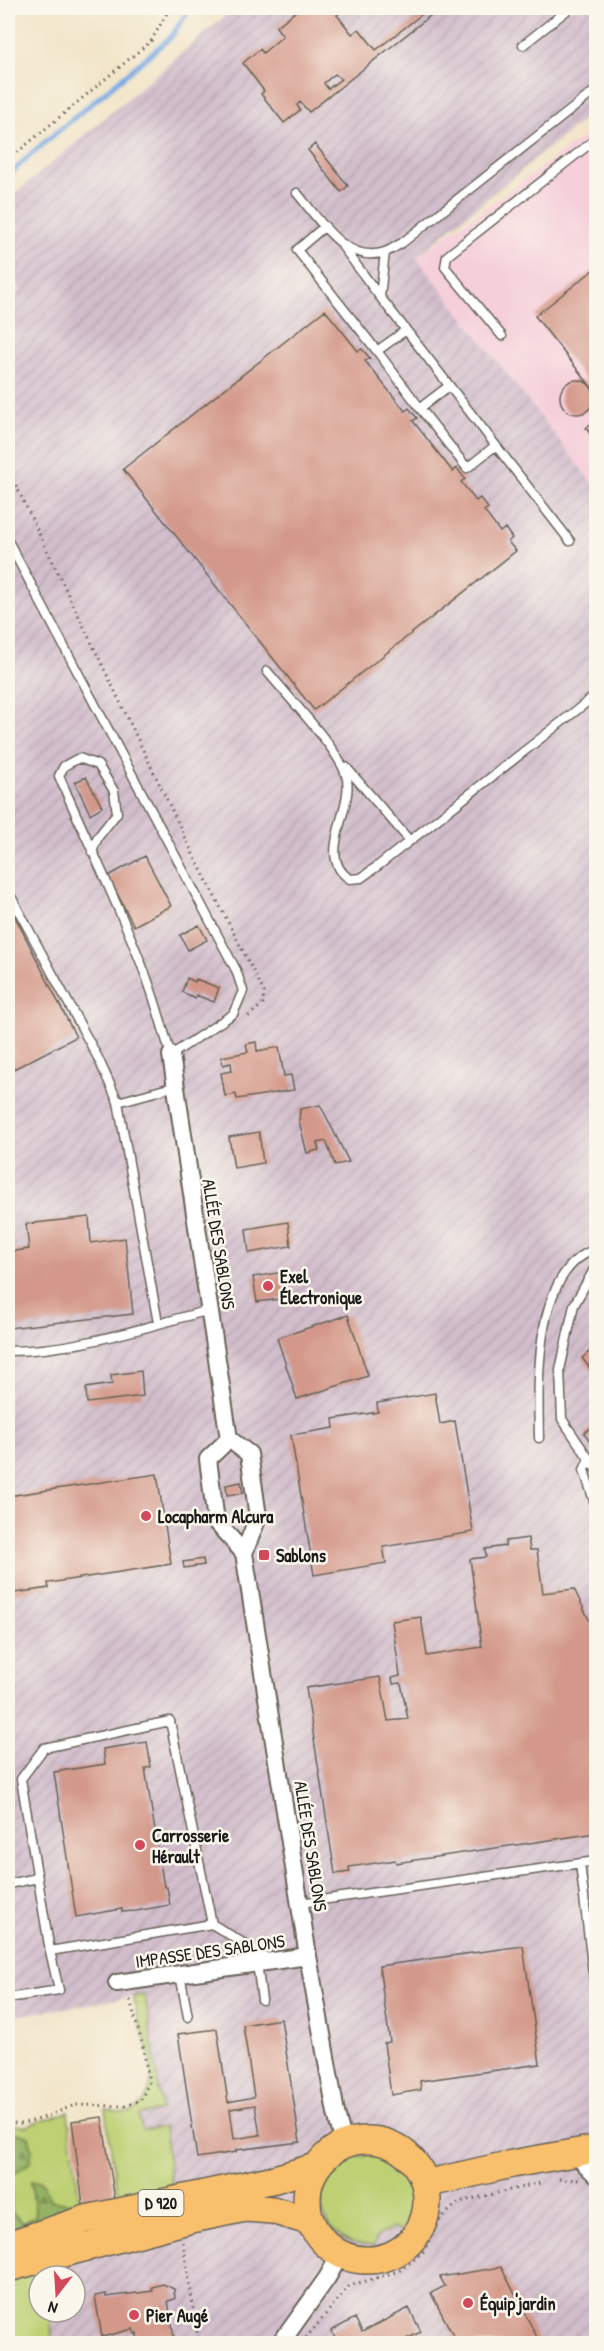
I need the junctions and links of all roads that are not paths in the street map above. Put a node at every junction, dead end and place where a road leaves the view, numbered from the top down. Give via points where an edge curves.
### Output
1 (570, 8) edge
2 (523, 45) dead end
3 (597, 90) edge
4 (597, 139) edge
5 (297, 194) dead end
6 (325, 226) junction
7 (341, 244) junction
8 (385, 252) junction
9 (380, 297) junction
10 (406, 330) junction
11 (502, 336) dead end
12 (377, 351) junction
13 (449, 386) junction
14 (420, 408) junction
15 (495, 446) junction
16 (8, 541) edge
17 (570, 541) dead end
18 (267, 671) dead end
19 (597, 695) edge
20 (335, 754) junction
21 (410, 842) junction
22 (92, 852) junction
23 (8, 891) edge
24 (171, 1055) junction
25 (176, 1086) junction
26 (118, 1102) junction
27 (597, 1249) edge
28 (597, 1266) edge
29 (210, 1310) junction
30 (158, 1323) junction
31 (8, 1351) edge
32 (539, 1438) dead end
33 (229, 1439) junction
34 (589, 1458) junction
35 (597, 1469) edge
36 (597, 1507) edge
37 (244, 1553) junction
38 (597, 1861) edge
39 (580, 1863) junction
40 (38, 1878) junction
41 (8, 1884) edge
42 (300, 1903) junction
43 (212, 1924) junction
44 (50, 1951) junction
45 (308, 1956) junction
46 (265, 1962) junction
47 (180, 1974) junction
48 (122, 1982) road end
49 (8, 1998) edge
50 (597, 1999) edge
51 (262, 2000) dead end
52 (188, 2017) dead end
53 (344, 2144) junction
54 (585, 2150) edge
55 (316, 2167) junction
56 (588, 2178) edge
57 (425, 2184) junction
58 (309, 2221) junction
59 (8, 2244) edge
60 (340, 2255) junction
61 (8, 2268) edge
62 (280, 2343) edge

1 - 2 lane
3 - 8 lane via 402,243
4 - 11 lane via 447,256 445,267
5 - 6 lane
6 - 7 lane
6 - 12 lane via 297,250
7 - 8 lane via 364,253
7 - 9 lane
8 - 9 lane
9 - 10 lane
10 - 12 lane
10 - 13 lane
12 - 14 lane
13 - 14 lane
13 - 15 lane
14 - 15 lane via 467,468
15 - 17 lane
16 - 24 lane via 236,970 243,991 233,1014
18 - 20 lane
19 - 21 lane
20 - 21 lane
20 - 21 lane via 346,775 347,795 336,838 336,861 341,874 350,879 361,878
22 - 22 lane via 98,837 117,813 114,791 98,765 79,758 64,766 59,776
22 - 24 lane via 146,974
23 - 26 lane
24 - 25 street, ALLÉE DES SABLONS
25 - 26 lane
25 - 29 street, ALLÉE DES SABLONS
26 - 30 lane
27 - 32 lane via 582,1253 555,1286 544,1321
28 - 34 lane via 574,1305 560,1370 562,1419
29 - 30 lane
29 - 33 street, ALLÉE DES SABLONS
30 - 31 lane via 89,1343
33 - 37 street via 249,1454 258,1517
33 - 37 street via 208,1459 216,1522
34 - 35 lane
34 - 36 lane via 584,1470
37 - 42 street, ALLÉE DES SABLONS
38 - 39 lane
39 - 42 lane
39 - 50 lane
40 - 41 lane
40 - 43 lane via 21,1779 44,1748 170,1721
40 - 44 lane
42 - 45 street, ALLÉE DES SABLONS
43 - 44 lane
43 - 46 lane
44 - 49 lane via 59,1990
45 - 46 street, IMPASSE DES SABLONS
45 - 53 street, ALLÉE DES SABLONS
46 - 47 street, IMPASSE DES SABLONS
46 - 51 lane
47 - 48 street, IMPASSE DES SABLONS
47 - 52 lane
53 - 55 main road via 328,2153
53 - 57 main road via 364,2139 384,2142 417,2165
54 - 56 street
54 - 57 main road
55 - 58 main road via 308,2184
55 - 59 main road, D 920 via 275,2180 86,2219
57 - 60 main road via 428,2203 413,2240 379,2260
58 - 60 main road via 327,2246
58 - 61 main road, D 920 via 272,2210 245,2208
60 - 62 street

